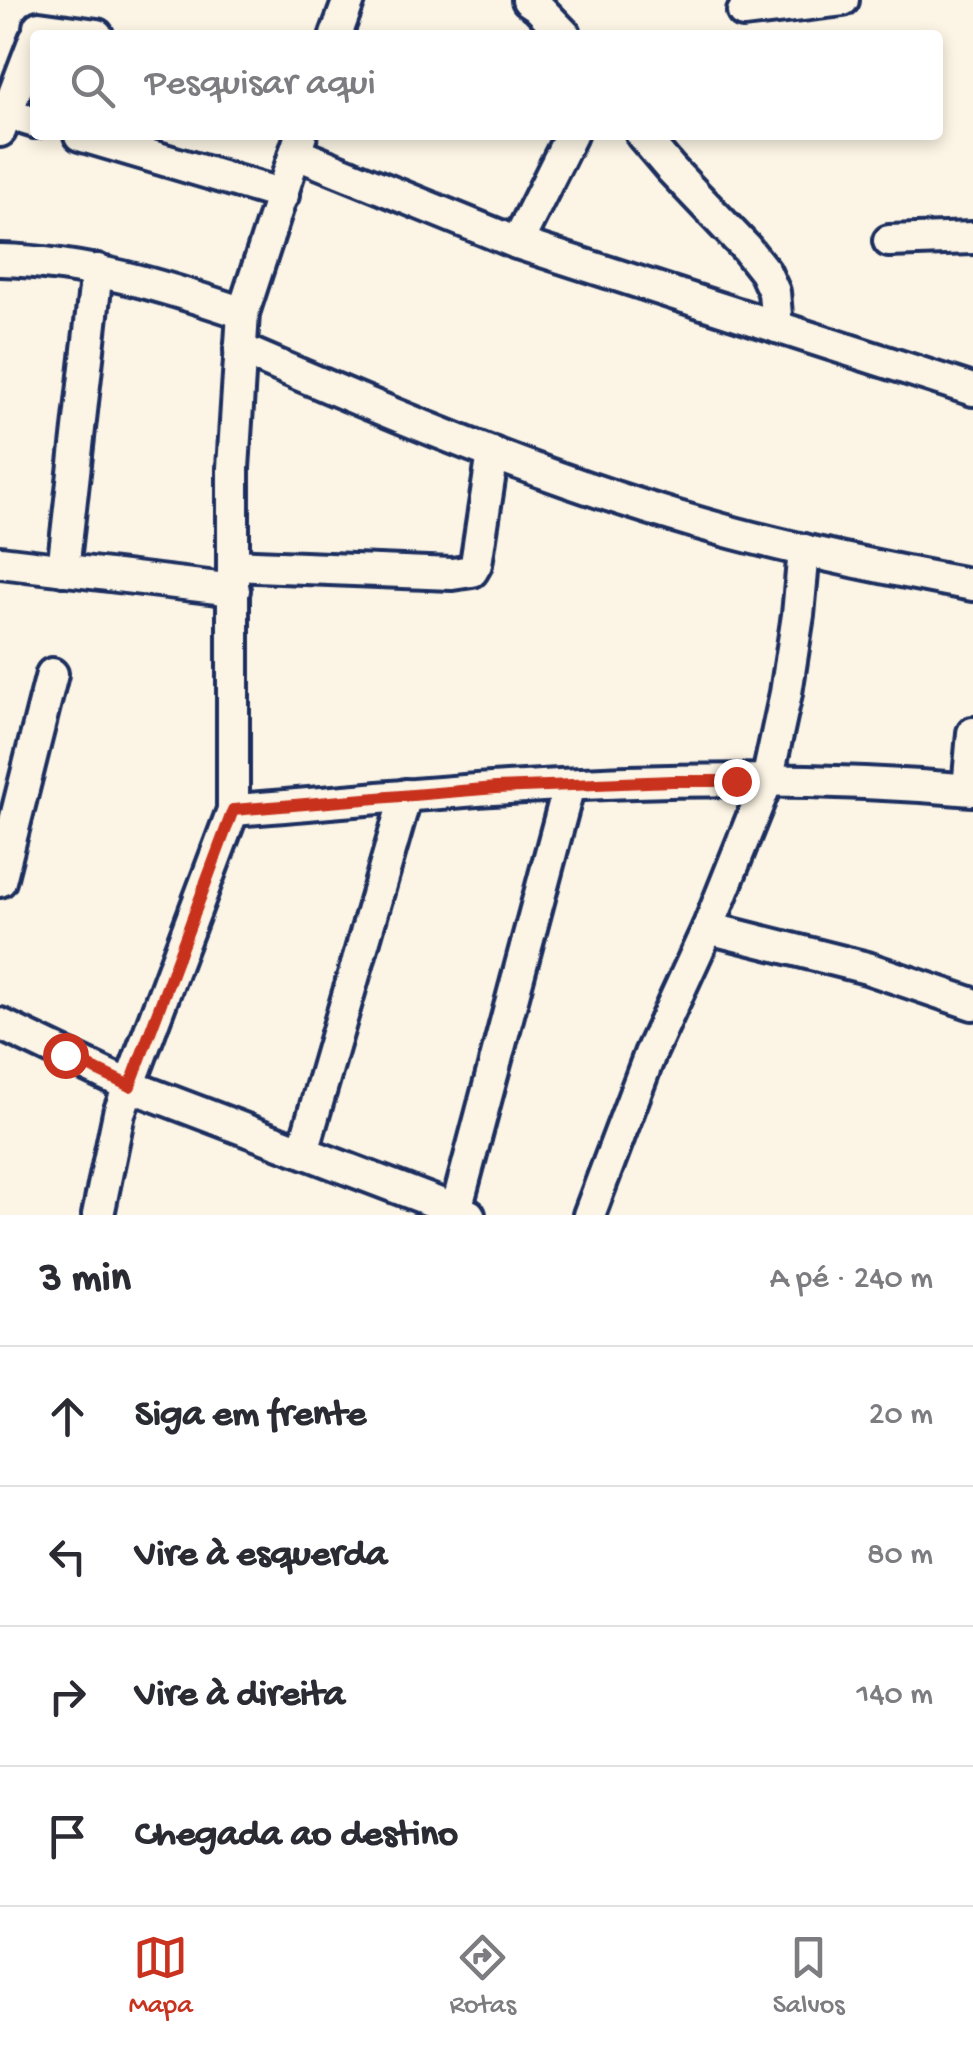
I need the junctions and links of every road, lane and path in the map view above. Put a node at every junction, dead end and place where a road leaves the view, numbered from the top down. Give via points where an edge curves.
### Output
1 (349, 0) edge
2 (528, 0) edge
3 (843, 0) edge
4 (743, 12) dead end
5 (338, 30) edge
6 (561, 30) edge
7 (30, 41) edge
8 (3, 122) edge
9 (30, 122) edge
10 (97, 140) edge
11 (568, 140) edge
12 (646, 140) edge
13 (298, 144) edge
14 (283, 196) junction
15 (973, 238) edge
16 (889, 241) dead end
17 (517, 243) junction
18 (0, 260) edge
19 (97, 270) junction
20 (243, 314) junction
21 (777, 327) junction
22 (240, 349) junction
23 (973, 390) edge
24 (493, 453) junction
25 (804, 550) junction
26 (0, 562) edge
27 (63, 570) junction
28 (233, 578) junction
29 (973, 585) edge
30 (52, 674) dead end
31 (973, 732) edge
32 (767, 781) junction
33 (570, 785) junction
34 (970, 789) edge
35 (406, 795) junction
36 (233, 810) junction
37 (0, 881) edge
38 (708, 928) junction
39 (973, 1004) edge
40 (0, 1024) edge
41 (130, 1086) junction
42 (303, 1150) junction
43 (418, 1206) edge
44 (462, 1212) edge
45 (98, 1215) edge
46 (588, 1215) edge

1 - 5 street
2 - 6 street
3 - 4 street
7 - 8 street
8 - 9 street
10 - 14 street
11 - 17 street
12 - 21 street via 765,272
13 - 14 street
13 - 17 street
14 - 20 street
15 - 16 street
17 - 21 street
18 - 19 street
19 - 20 street
19 - 27 street
20 - 22 street
21 - 23 street
22 - 24 street
22 - 28 street
24 - 25 street via 654,509
24 - 28 street via 472,571
25 - 29 street
25 - 32 street via 786,694
26 - 27 street
27 - 28 street
28 - 36 street
30 - 37 street
31 - 34 street
32 - 33 street
32 - 34 street
32 - 38 street
33 - 35 street
33 - 44 street
35 - 36 street
35 - 42 street
36 - 41 street
38 - 39 street via 867,968
38 - 46 street
40 - 41 street
41 - 42 street
41 - 45 street
42 - 43 street
43 - 44 street

